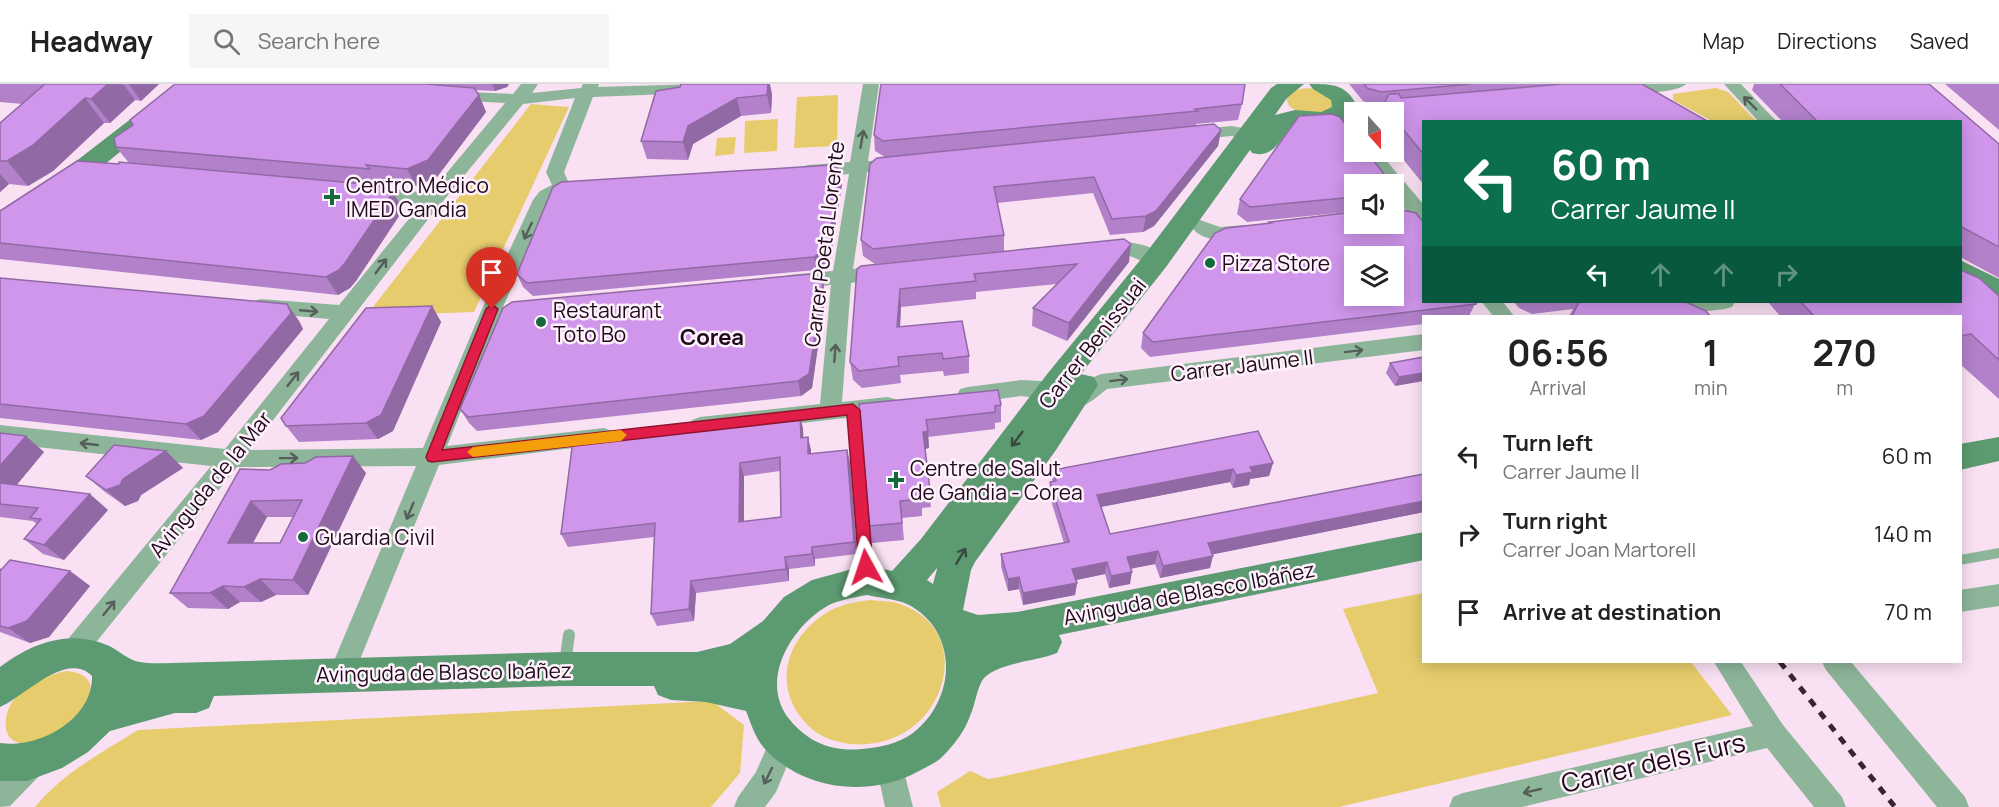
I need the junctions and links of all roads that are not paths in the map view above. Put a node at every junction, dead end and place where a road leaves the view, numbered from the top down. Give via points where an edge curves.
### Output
1 (191, 84) edge
2 (871, 84) edge
3 (1321, 84) edge
4 (1678, 84) edge
5 (1732, 84) edge
6 (711, 87) edge
7 (589, 88) edge
8 (1626, 88) edge
9 (524, 91) edge
10 (434, 94) edge
11 (1288, 94) edge
12 (1344, 104) edge
13 (1663, 107) edge
14 (1344, 118) edge
15 (1767, 120) edge
16 (1249, 134) junction
17 (1172, 137) edge
18 (915, 162) edge
19 (1378, 162) edge
20 (84, 168) junction
21 (857, 168) junction
22 (115, 171) edge
23 (786, 172) edge
24 (597, 184) edge
25 (562, 187) junction
26 (351, 192) edge
27 (434, 199) junction
28 (1422, 215) edge
29 (1404, 216) edge
30 (0, 225) edge
31 (1200, 226) junction
32 (1268, 229) edge
33 (1079, 252) edge
34 (1156, 260) junction
35 (1962, 270) edge
36 (901, 271) edge
37 (842, 277) junction
38 (1962, 282) edge
39 (772, 283) edge
40 (1999, 291) edge
41 (1493, 303) edge
42 (1717, 303) edge
43 (1999, 303) edge
44 (247, 305) edge
45 (515, 307) edge
46 (492, 309) junction
47 (346, 313) junction
48 (1503, 315) edge
49 (1619, 315) edge
50 (1422, 342) edge
51 (947, 398) edge
52 (1060, 399) junction
53 (912, 402) edge
54 (853, 410) junction
55 (830, 411) junction
56 (678, 429) edge
57 (0, 434) edge
58 (619, 435) edge
59 (1999, 435) edge
60 (1962, 442) edge
61 (1999, 449) edge
62 (432, 457) junction
63 (1962, 457) edge
64 (231, 458) junction
65 (1422, 546) edge
66 (1999, 553) edge
67 (1962, 560) edge
68 (1422, 567) edge
69 (867, 580) junction
70 (901, 585) junction
71 (1999, 595) edge
72 (1962, 601) edge
73 (950, 618) junction
74 (774, 633) junction
75 (569, 634) dead end
76 (72, 653) junction
77 (15, 663) edge
78 (1728, 663) edge
79 (1836, 663) edge
80 (107, 666) junction
81 (564, 669) junction
82 (967, 669) junction
83 (341, 675) junction
84 (0, 690) edge
85 (761, 700) junction
86 (99, 716) junction
87 (1773, 734) junction
88 (783, 742) junction
89 (17, 762) edge
90 (890, 765) junction
91 (0, 796) edge
92 (748, 807) edge
93 (899, 807) edge
94 (1463, 807) edge
95 (1832, 807) edge
96 (1954, 807) edge

1 - 20 main road
21 -> 2 street, Carrer Poeta Llorente
3 - 12 main road via 1341,96
4 - 8 street
15 -> 5 street
6 - 7 street
7 - 9 street
7 - 25 street via 555,172
8 - 13 main road
9 - 10 street
9 - 27 street, Avinguda de la Mar
11 - 14 main road via 1324,120
11 - 16 main road, Carrer Benissuai
11 - 31 main road, Carrer Benissuai via 1283,120
16 - 17 street via 1231,131
16 - 34 main road, Carrer Benissuai
18 - 21 street
19 - 28 street
20 - 22 street
20 - 30 main road
21 - 23 street
21 - 37 street, Carrer Poeta Llorente
24 - 25 street
25 -> 46 street via 542,200
26 - 27 street
47 -> 27 street, Avinguda de la Mar
28 - 29 street
31 - 32 street via 1218,234
31 - 52 main road, Carrer Benissuai
33 - 34 street via 1126,247
34 - 52 main road, Carrer Benissuai
35 - 40 main road
36 - 37 street
37 - 39 street
55 -> 37 street, Carrer Poeta Llorente
38 - 43 main road
41 - 48 street
42 - 49 street
44 -> 47 street
45 - 46 street
46 - 62 street
64 -> 47 street, Avinguda de la Mar
52 -> 50 street, Carrer Jaume II via 1101,382
51 - 52 street via 1039,388
52 -> 70 main road, Carrer Benissuai
73 -> 52 main road, Carrer Benissuai via 954,569
53 - 54 street
54 - 55 street
54 - 69 lane
55 - 56 street
64 -> 57 street
58 - 62 street
59 - 60 main road
61 - 63 main road
64 -> 62 street
62 -> 83 street
76 -> 64 street, Avinguda de la Mar
65 - 73 main road, Avinguda de Blasco Ibáñez via 1017,628 978,631
66 - 67 lane
68 - 82 main road, Avinguda de Blasco Ibáñez via 1022,647 992,654
69 - 70 main road
69 - 74 main road via 811,597 790,613
70 - 73 main road via 923,594
71 - 72 street
73 - 82 main road via 964,645
74 - 81 main road, Avinguda de Blasco Ibáñez via 739,658 698,669
74 - 85 main road via 759,677
75 - 81 lane
76 - 77 main road
76 - 80 main road, Avinguda de Blasco Ibáñez via 93,656
77 - 84 main road
78 - 87 street
79 - 96 street
80 - 83 main road, Avinguda de Blasco Ibáñez via 138,679
80 - 86 main road via 111,688
81 - 83 main road, Avinguda de Blasco Ibáñez
82 - 90 main road via 961,699 945,727 921,749
85 - 86 main road, Avinguda de Blasco Ibáñez via 695,683 460,688 175,696
85 - 88 main road via 769,723
86 - 89 main road via 71,743
87 -> 94 street, Carrer dels Furs
87 - 95 street
88 - 90 main road via 805,758 832,767 861,770
88 -> 92 street via 766,782
89 - 91 street
90 - 93 street

